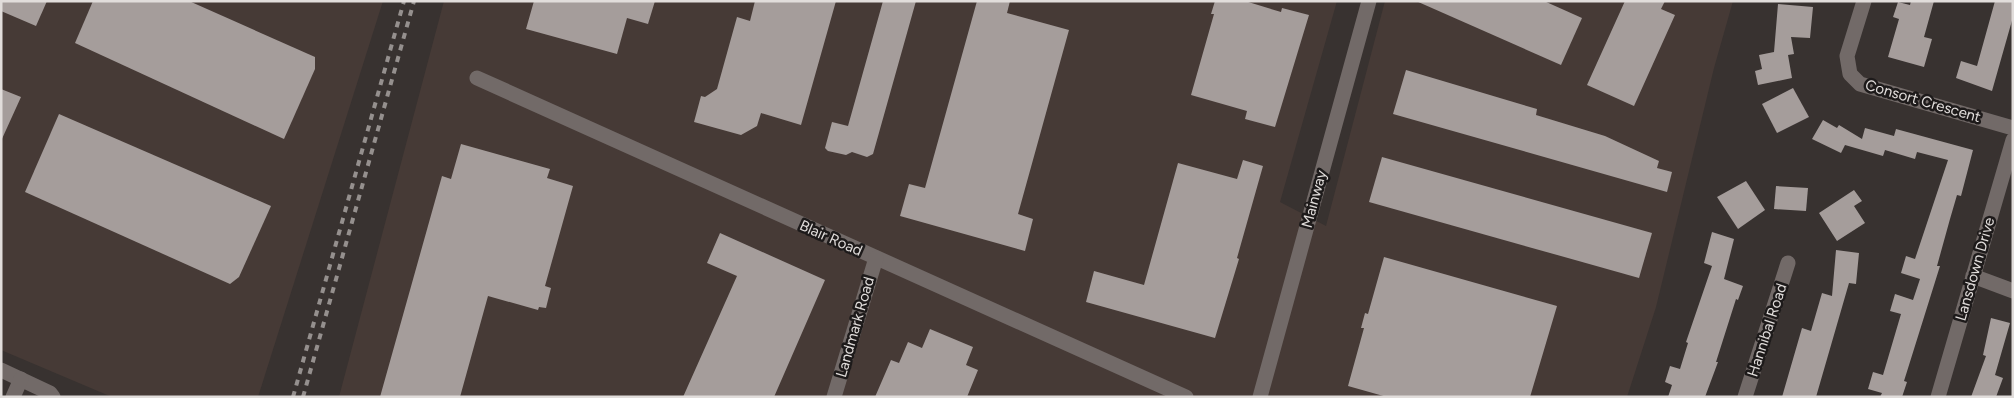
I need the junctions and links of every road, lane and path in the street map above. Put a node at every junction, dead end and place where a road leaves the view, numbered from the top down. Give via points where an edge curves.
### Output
1 (1369, 1) edge
2 (1864, 1) edge
3 (477, 78) dead end
4 (2013, 128) edge
5 (2013, 140) edge
6 (876, 258) junction
7 (1788, 262) dead end
8 (1973, 276) junction
9 (2013, 291) edge
10 (1, 370) edge
11 (21, 379) junction
12 (13, 397) edge
13 (53, 397) edge
14 (834, 397) edge
15 (1186, 397) edge
16 (1260, 397) edge
17 (1745, 397) edge
18 (1938, 397) edge

1 - 16 street, Mainway
2 - 4 street, Consort Crescent via 1847,56 1850,74 1860,84
3 - 6 street, Blair Road
5 - 8 street, Lansdown Drive
6 - 14 street, Landmark Road
6 - 15 street, Blair Road
7 - 17 street, Hannibal Road
8 - 9 street
8 - 18 street, Lansdown Drive
10 - 11 street
11 - 12 street
11 - 13 street

